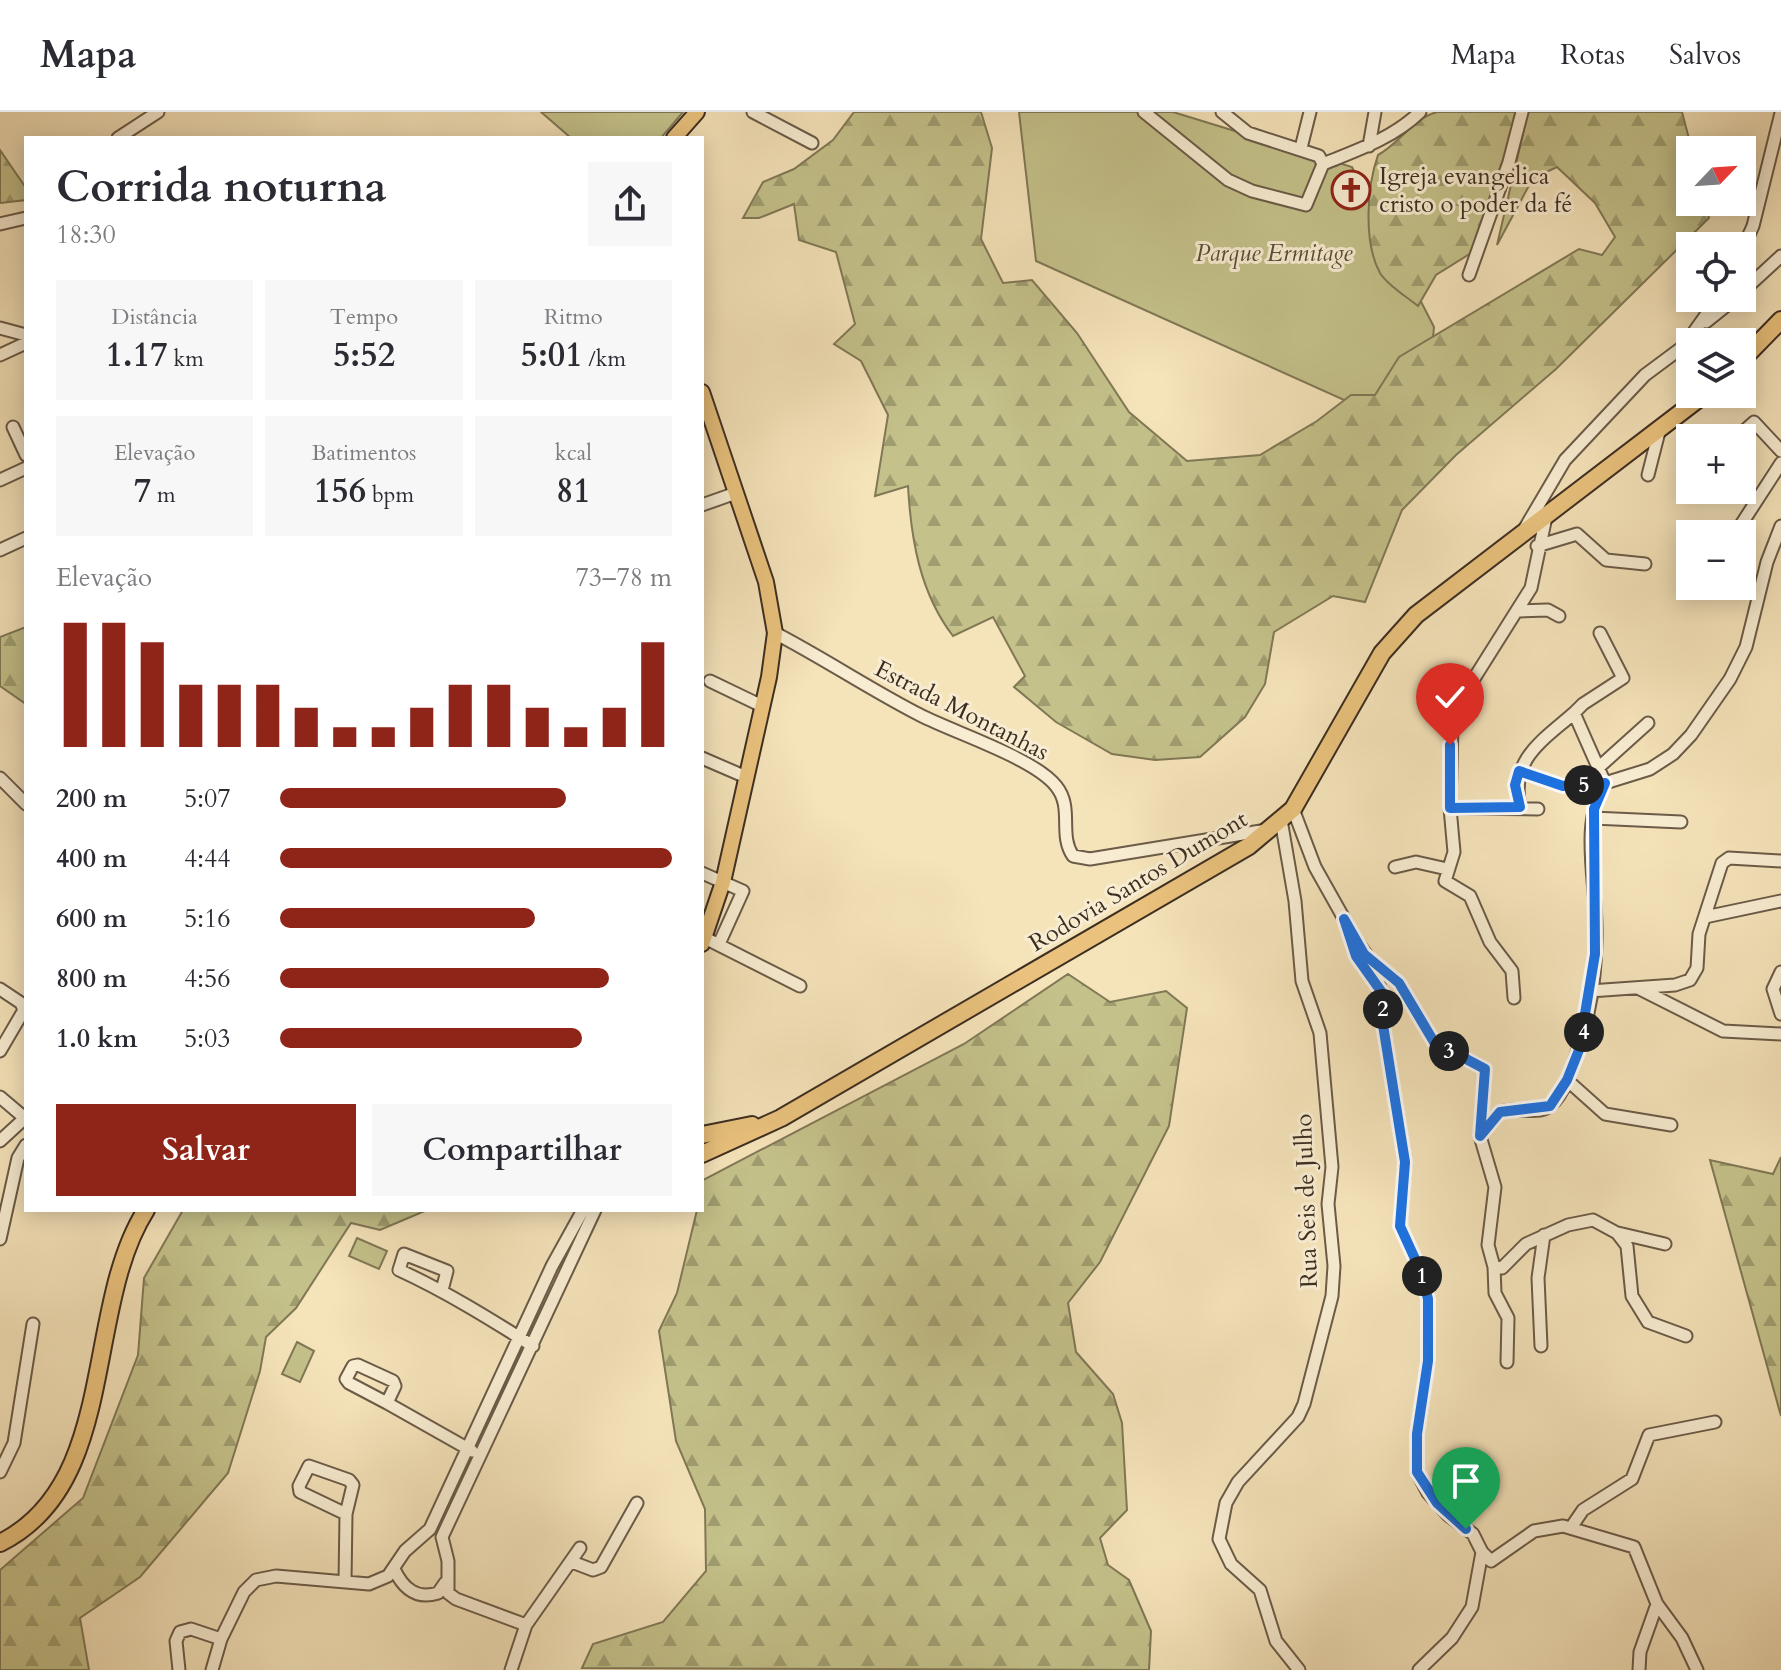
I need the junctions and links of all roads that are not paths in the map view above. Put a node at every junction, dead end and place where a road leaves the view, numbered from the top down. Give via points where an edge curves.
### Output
1 (158, 112) edge
2 (697, 112) edge
3 (753, 112) edge
4 (1144, 112) edge
5 (1222, 112) edge
6 (1310, 112) edge
7 (1375, 112) edge
8 (1420, 112) edge
9 (1522, 112) edge
10 (1781, 113) edge
11 (121, 136) edge
12 (676, 136) edge
13 (812, 143) dead end
14 (1369, 146) junction
15 (1301, 148) junction
16 (1323, 164) junction
17 (24, 218) edge
18 (0, 224) edge
19 (1750, 232) edge
20 (1781, 256) edge
21 (1469, 275) dead end
22 (1756, 279) edge
23 (1719, 312) edge
24 (1781, 320) edge
25 (0, 328) edge
26 (1699, 328) edge
27 (24, 334) edge
28 (24, 344) edge
29 (1756, 346) edge
30 (1676, 352) edge
31 (0, 355) edge
32 (704, 398) edge
33 (1688, 408) edge
34 (1756, 424) edge
35 (13, 427) dead end
36 (1659, 432) junction
37 (24, 451) edge
38 (1781, 451) edge
39 (1781, 463) edge
40 (24, 469) edge
41 (1648, 475) dead end
42 (0, 480) edge
43 (736, 493) junction
44 (704, 504) edge
45 (1546, 517) junction
46 (1744, 520) edge
47 (1781, 526) edge
48 (0, 533) edge
49 (1520, 538) junction
50 (24, 539) edge
51 (1537, 546) junction
52 (5, 547) edge
53 (1645, 564) dead end
54 (1519, 611) junction
55 (1559, 616) dead end
56 (775, 633) junction
57 (1600, 633) dead end
58 (710, 681) dead end
59 (762, 706) junction
60 (1574, 713) junction
61 (1648, 723) dead end
62 (704, 759) edge
63 (1598, 768) junction
64 (1519, 771) junction
65 (746, 777) junction
66 (0, 778) edge
67 (1605, 783) junction
68 (24, 802) edge
69 (1520, 807) junction
70 (1450, 808) junction
71 (1538, 809) dead end
72 (1593, 818) junction
73 (1281, 820) junction
74 (1681, 822) dead end
75 (1781, 861) edge
76 (1395, 867) dead end
77 (1447, 869) junction
78 (704, 874) edge
79 (723, 882) junction
80 (1781, 901) edge
81 (1705, 917) junction
82 (1344, 919) junction
83 (704, 938) edge
84 (704, 941) edge
85 (719, 944) junction
86 (1781, 972) edge
87 (800, 986) dead end
88 (1637, 988) junction
89 (0, 989) edge
90 (1590, 991) junction
91 (1514, 998) dead end
92 (1781, 1014) edge
93 (1781, 1034) edge
94 (0, 1051) edge
95 (1567, 1080) junction
96 (0, 1097) edge
97 (24, 1117) edge
98 (781, 1118) junction
99 (24, 1121) edge
100 (1671, 1125) dead end
101 (704, 1135) edge
102 (1480, 1136) junction
103 (0, 1141) edge
104 (24, 1148) edge
105 (704, 1153) edge
106 (145, 1212) edge
107 (582, 1212) edge
108 (594, 1212) edge
109 (1617, 1233) junction
110 (1544, 1235) junction
111 (0, 1239) edge
112 (1665, 1244) dead end
113 (1494, 1267) junction
114 (442, 1290) dead end
115 (33, 1324) dead end
116 (1686, 1336) dead end
117 (519, 1337) junction
118 (533, 1346) junction
119 (1541, 1346) dead end
120 (1507, 1362) dead end
121 (387, 1403) dead end
122 (1715, 1422) dead end
123 (467, 1449) junction
124 (479, 1455) junction
125 (0, 1472) edge
126 (637, 1503) dead end
127 (346, 1514) junction
128 (1572, 1526) junction
129 (421, 1538) junction
130 (0, 1543) edge
131 (580, 1548) dead end
132 (445, 1550) junction
133 (1482, 1552) junction
134 (572, 1562) junction
135 (394, 1569) junction
136 (345, 1582) junction
137 (445, 1583) junction
138 (1657, 1604) junction
139 (526, 1625) junction
140 (221, 1639) junction
141 (179, 1670) edge
142 (212, 1670) edge
143 (511, 1670) edge
144 (1299, 1670) edge
145 (1419, 1670) edge
146 (1639, 1670) edge
147 (1697, 1670) edge

1 - 11 street
2 - 12 main road
3 - 13 street
4 - 16 street via 1228,180 1296,204 1309,202
5 - 15 street via 1248,133
6 - 15 street
7 - 14 street
8 - 14 street via 1405,127
9 - 21 street
10 - 19 street
14 - 16 street
15 - 16 street via 1319,156
17 - 18 street
20 - 22 street
23 - 26 street
24 - 29 highway
25 - 27 street
28 - 31 street
30 - 49 street via 1587,433 1552,476
32 - 43 main road
33 - 36 highway, Rodovia Santos Dumont
34 - 38 street
35 - 37 street
36 - 41 street
36 - 45 highway, Rodovia Santos Dumont
39 - 46 street
40 - 42 street
43 - 44 street
43 - 56 main road via 766,582
45 - 49 highway, Rodovia Santos Dumont
45 - 51 street
47 - 67 street via 1746,647 1730,679 1673,754 1650,769
48 - 52 street
49 - 73 highway, Rodovia Santos Dumont via 1416,615 1394,638
50 - 52 street
51 - 53 street via 1577,534 1606,560
51 - 54 street via 1531,588
54 - 55 street via 1548,610
54 - 70 street via 1456,711
56 - 59 main road
56 - 73 street, Estrada Montanhas via 895,702 1050,779 1062,796 1064,839 1073,856 1090,859
57 - 60 street via 1623,678
58 - 59 street
59 - 65 main road
60 - 63 street
60 - 64 street
61 - 63 street
62 - 65 street
63 - 67 street
64 - 67 street via 1563,786
64 - 69 street via 1515,785
65 - 79 main road
66 - 68 street
67 - 72 street
69 - 70 street
69 - 71 street
70 - 77 street via 1454,852
72 - 74 street
72 - 90 street via 1596,928
73 - 82 street
73 - 98 highway, Rodovia Santos Dumont via 1230,860
73 - 144 street, Rua Seis de Julho via 1302,981 1320,1033 1332,1167 1328,1204 1334,1278 1304,1404 1238,1482 1226,1503 1219,1539 1231,1564 1260,1590 1276,1641
75 - 81 street via 1724,861
76 - 77 street via 1416,862
77 - 91 street via 1445,881 1470,896 1490,942 1509,964
78 - 79 street
79 - 83 main road
79 - 85 street via 743,892
80 - 81 street
81 - 88 street via 1697,968 1690,980
82 - 102 street via 1364,954 1399,983 1434,1042 1485,1069
82 - 133 street via 1356,956 1383,994 1383,1025 1405,1162 1400,1226 1428,1299 1417,1472 1442,1509 1473,1534
84 - 85 street
85 - 87 street
86 - 92 street via 1773,989
88 - 90 street
88 - 93 street via 1723,1031
89 - 94 street via 24,1010
90 - 95 street via 1585,1028
95 - 100 street via 1605,1114
95 - 102 street via 1550,1106 1500,1112
96 - 97 street
98 - 101 highway
98 - 105 highway
99 - 103 street
102 - 113 street via 1495,1187 1487,1230
104 - 111 street
106 - 130 highway via 121,1264 77,1453 36,1519
107 - 117 street
108 - 118 street
109 - 110 street via 1585,1220
109 - 112 street
109 - 116 street via 1630,1252 1632,1296 1640,1312 1659,1328
110 - 113 street via 1518,1250 1502,1268
110 - 119 street via 1538,1278
113 - 120 street via 1495,1293 1509,1325
114 - 117 street
115 - 125 street via 14,1443
117 - 118 street
117 - 123 street
118 - 124 street
121 - 123 street
122 - 128 street via 1649,1435 1632,1479 1583,1510
123 - 124 street
123 - 129 street
124 - 132 street via 442,1537
126 - 134 street via 601,1567 593,1570
127 - 127 street via 351,1482 309,1466 300,1492
127 - 136 street
128 - 133 street via 1534,1531 1491,1561
128 - 138 street via 1634,1547
129 - 132 street
129 - 135 street
131 - 134 street
132 - 137 street
133 - 145 street via 1472,1607 1452,1638
134 - 139 street
135 - 136 street via 369,1584
135 - 137 street via 403,1587 418,1594 438,1593
136 - 140 street via 276,1576 256,1580 244,1592
137 - 139 street via 456,1599
138 - 146 street
138 - 147 street
139 - 143 street
140 - 141 street via 191,1629 180,1632
140 - 142 street

